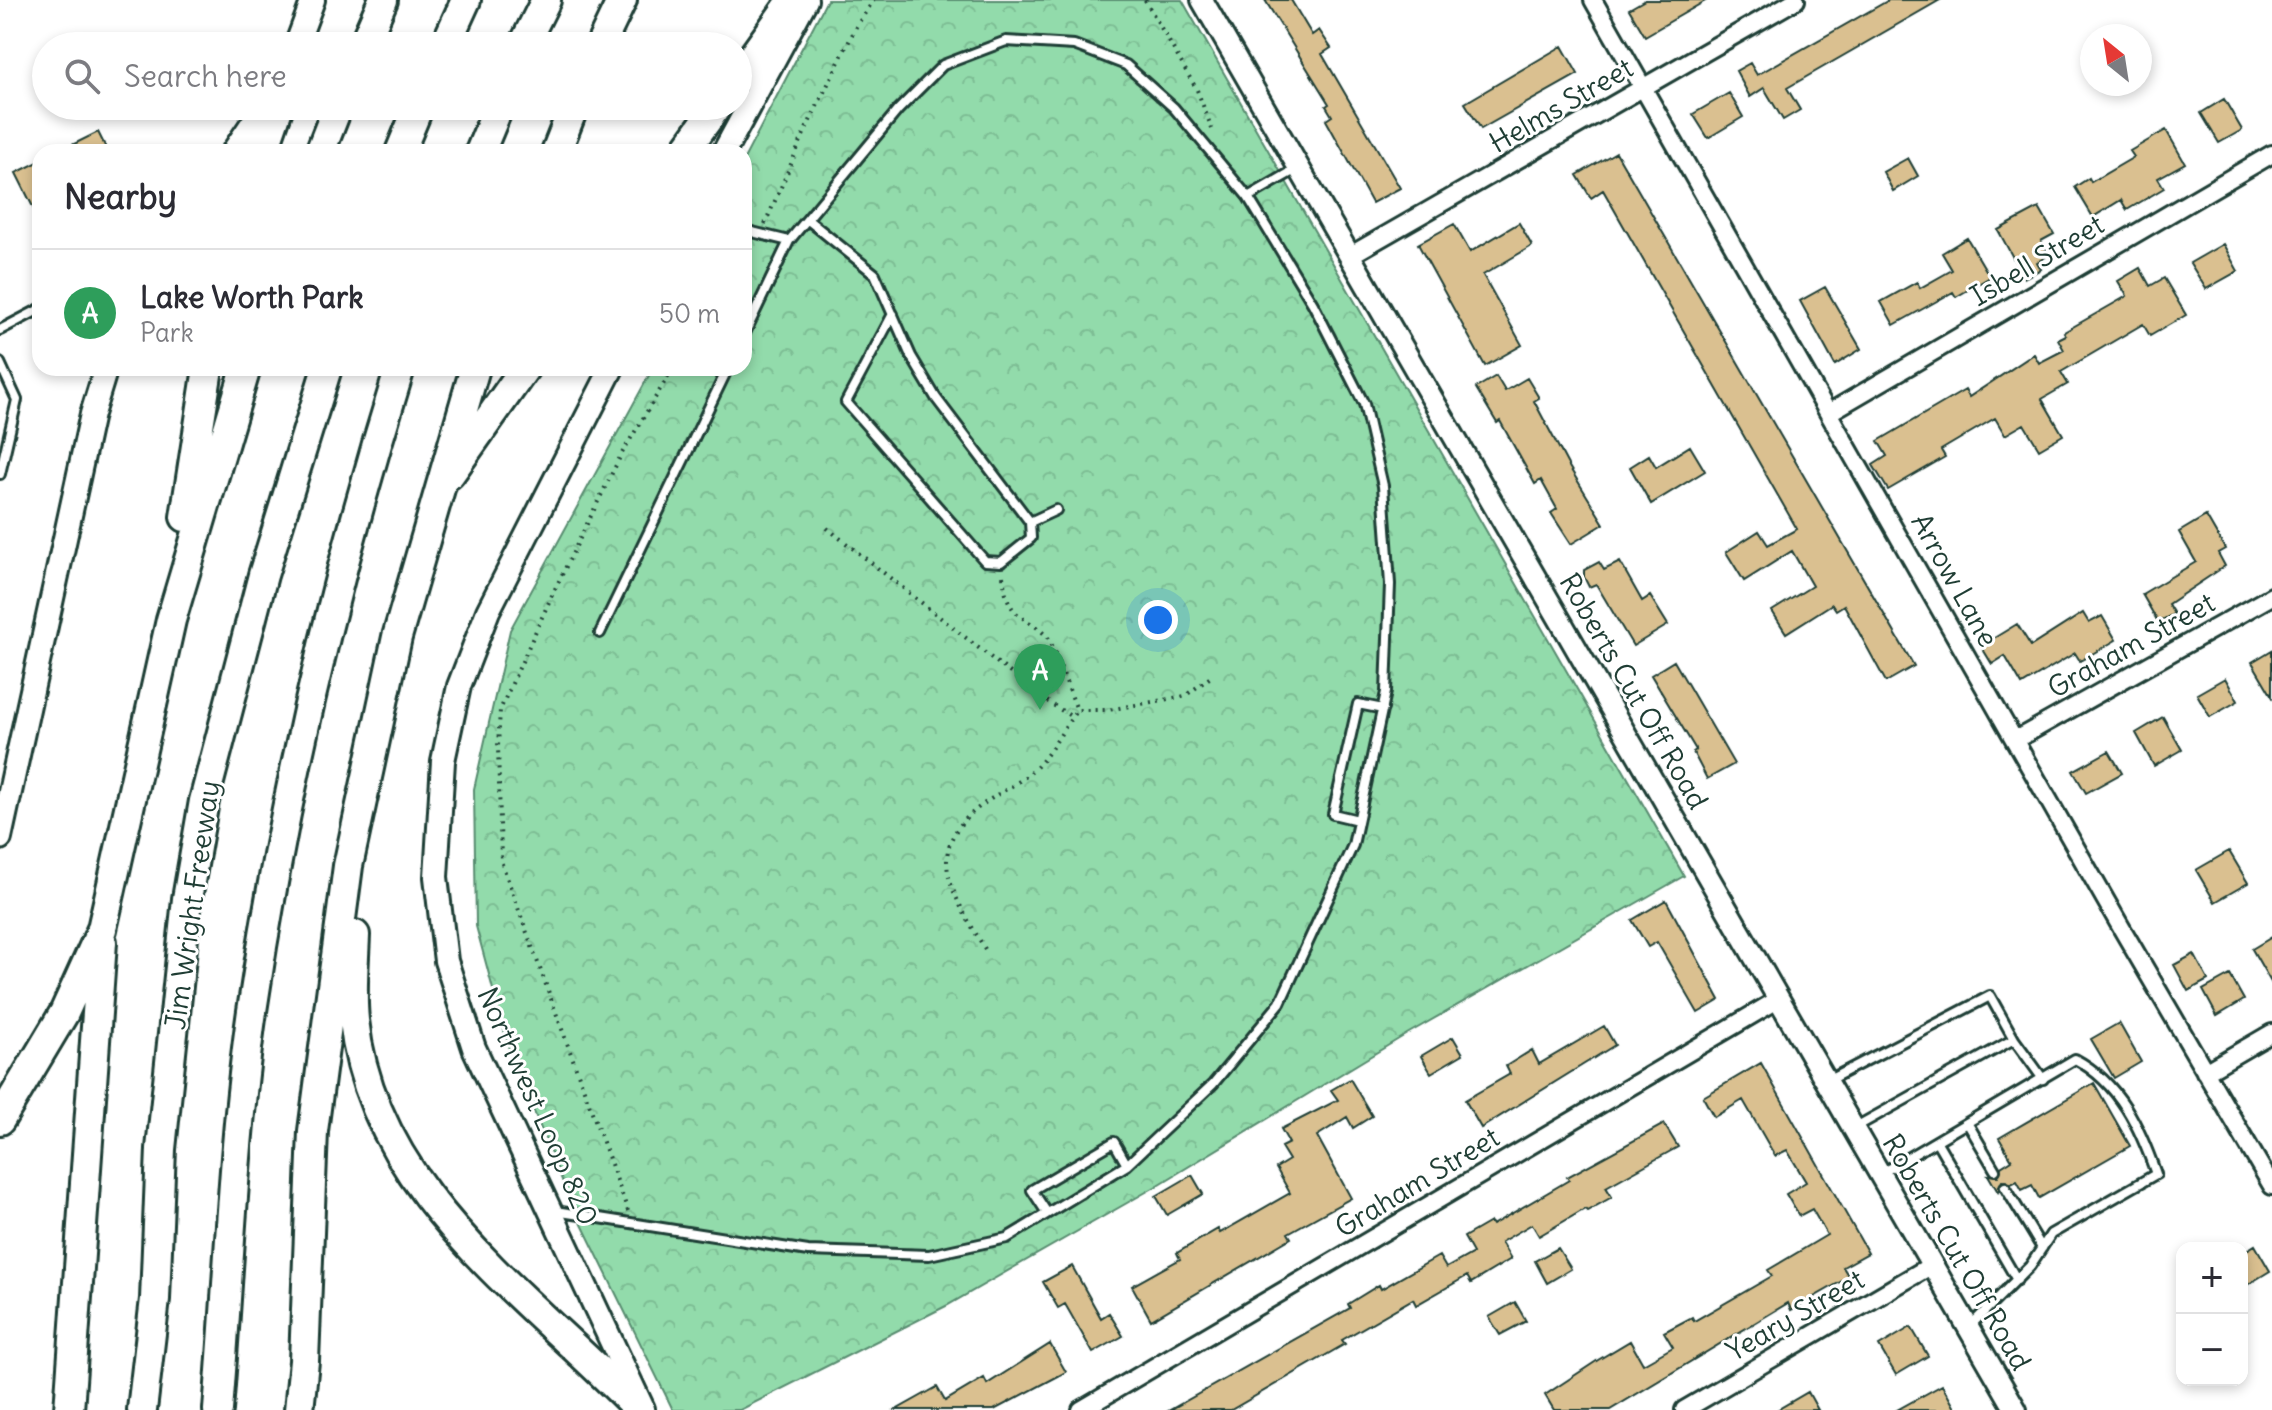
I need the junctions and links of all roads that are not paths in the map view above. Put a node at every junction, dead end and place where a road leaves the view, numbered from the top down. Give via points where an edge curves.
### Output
1 (313, 0) edge
2 (383, 0) edge
3 (466, 0) edge
4 (546, 0) edge
5 (622, 0) edge
6 (793, 0) edge
7 (806, 0) edge
8 (1202, 0) edge
9 (1593, 0) edge
10 (1796, 0) edge
11 (301, 32) edge
12 (369, 32) edge
13 (451, 32) edge
14 (530, 32) edge
15 (607, 32) edge
16 (752, 57) edge
17 (1643, 88) junction
18 (752, 100) edge
19 (255, 120) edge
20 (274, 120) edge
21 (333, 120) edge
22 (413, 120) edge
23 (493, 120) edge
24 (569, 120) edge
25 (707, 120) edge
26 (741, 120) edge
27 (238, 144) edge
28 (266, 144) edge
29 (323, 144) edge
30 (403, 144) edge
31 (483, 144) edge
32 (559, 144) edge
33 (690, 144) edge
34 (728, 144) edge
35 (2272, 154) edge
36 (1300, 167) junction
37 (1248, 197) junction
38 (808, 220) junction
39 (752, 232) edge
40 (789, 241) junction
41 (1351, 255) junction
42 (32, 313) edge
43 (893, 314) junction
44 (752, 318) edge
45 (0, 330) edge
46 (0, 363) edge
47 (104, 376) edge
48 (207, 376) edge
49 (244, 376) edge
50 (325, 376) edge
51 (397, 376) edge
52 (473, 376) edge
53 (519, 376) edge
54 (608, 376) edge
55 (724, 376) edge
56 (1830, 412) junction
57 (0, 474) edge
58 (436, 495) junction
59 (1056, 510) dead end
60 (1030, 522) junction
61 (2272, 596) edge
62 (171, 620) junction
63 (600, 633) dead end
64 (1383, 709) junction
65 (2015, 740) junction
66 (1358, 820) junction
67 (0, 838) edge
68 (348, 866) junction
69 (102, 929) junction
70 (1779, 999) junction
71 (2272, 1033) edge
72 (2014, 1039) junction
73 (2205, 1072) junction
74 (2043, 1079) junction
75 (1827, 1081) junction
76 (0, 1120) edge
77 (1968, 1124) junction
78 (1854, 1128) junction
79 (1937, 1142) junction
80 (1127, 1165) junction
81 (1995, 1170) dead end
82 (1880, 1174) junction
83 (2272, 1186) edge
84 (2005, 1187) dead end
85 (550, 1210) junction
86 (1047, 1213) junction
87 (2042, 1248) junction
88 (1932, 1265) junction
89 (2017, 1280) junction
90 (1968, 1328) junction
91 (69, 1410) edge
92 (142, 1410) edge
93 (218, 1410) edge
94 (299, 1410) edge
95 (641, 1410) edge
96 (1081, 1410) edge
97 (1684, 1410) edge
98 (2016, 1410) edge

1 - 11 main road
2 - 12 highway
3 - 13 highway
4 - 14 highway
5 - 15 highway
6 - 16 highway
7 - 18 main road
8 - 36 street, Roberts Cut Off Road
9 - 17 street, Arrow Lane
10 - 17 street, Helms Street
17 - 41 street, Helms Street
17 - 56 street, Arrow Lane
19 - 27 main road
20 - 28 highway
21 - 29 highway
22 - 30 highway
23 - 31 highway
24 - 32 highway
25 - 33 highway
26 - 34 main road
35 - 56 street, Isbell Street
36 - 37 lane
36 - 41 street, Roberts Cut Off Road
37 - 38 lane via 1174,108 1126,65 1074,45 1006,41 943,65 898,110
37 - 64 lane via 1313,304 1364,404 1383,486 1390,584
38 - 40 lane
38 - 43 lane via 875,274
39 - 40 lane
40 - 44 lane
41 - 70 street, Roberts Cut Off Road
42 - 45 lane
43 - 60 lane via 936,398
43 - 60 lane via 846,402 985,561 1001,562 1031,538
46 - 57 lane via 17,400
47 - 67 main road
48 - 62 highway
49 - 62 highway
50 - 92 highway, Jim Wright Freeway via 263,575 204,801 187,899 161,1149 155,1299
51 - 93 highway via 352,521 285,814 252,1013
52 - 58 highway
53 - 58 highway
54 - 85 main road, Northwest Loop 820 via 473,648 450,722 437,833 440,924 460,1008
55 - 63 lane
56 - 65 street, Arrow Lane
58 - 68 highway via 397,637
59 - 60 lane
61 - 65 street, Graham Street
62 - 69 highway
64 - 66 lane
64 - 66 lane via 1358,704 1339,787 1333,814
65 - 73 street, Arrow Lane
66 - 80 lane via 1353,845 1280,1003 1213,1084
68 - 94 highway via 313,1131
68 - 95 highway via 355,919 354,1021 370,1085 407,1167 472,1252
69 - 76 highway via 64,1013
69 - 91 highway
70 - 75 street, Roberts Cut Off Road
70 - 96 street, Graham Street
71 - 73 street
72 - 74 lane
72 - 75 lane via 1990,996
72 - 78 lane
73 - 83 street, Arrow Lane
74 - 77 lane
74 - 87 lane via 2075,1059 2111,1084 2143,1137 2156,1174 2051,1234
75 - 78 street, Roberts Cut Off Road
77 - 79 lane
77 - 81 lane
78 - 82 street, Roberts Cut Off Road
79 - 82 lane
79 - 89 lane
80 - 86 lane
80 - 86 lane via 1114,1142 1032,1190
82 - 88 street, Roberts Cut Off Road
84 - 87 lane
85 - 86 lane via 808,1251 929,1255 1007,1238
85 - 95 main road, Northwest Loop 820
87 - 89 lane
88 - 90 street, Roberts Cut Off Road
88 - 97 street, Yeary Street
89 - 90 lane
90 - 98 street, Roberts Cut Off Road

